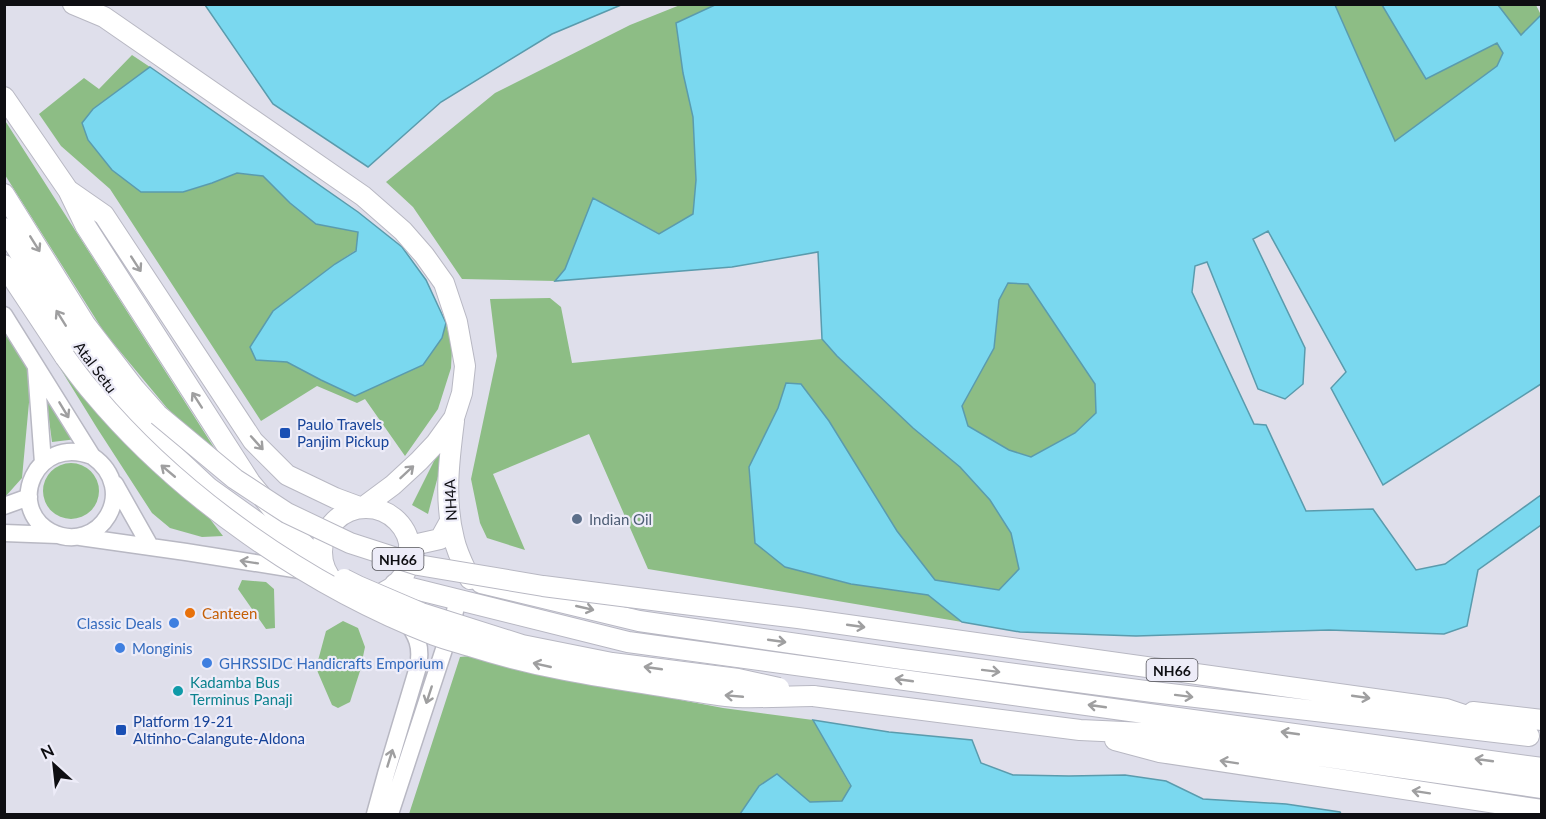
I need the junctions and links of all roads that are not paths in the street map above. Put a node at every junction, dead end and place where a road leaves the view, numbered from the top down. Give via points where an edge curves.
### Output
1 (73, 4) edge
2 (99, 11) edge
3 (4, 97) edge
4 (68, 190) junction
5 (4, 194) edge
6 (4, 228) edge
7 (4, 265) edge
8 (4, 315) edge
9 (36, 364) junction
10 (454, 418) junction
11 (92, 456) junction
12 (43, 463) junction
13 (112, 480) junction
14 (29, 497) junction
15 (4, 506) edge
16 (362, 508) junction
17 (450, 521) junction
18 (4, 533) edge
19 (67, 535) junction
20 (150, 546) junction
21 (410, 549) junction
22 (325, 568) junction
23 (470, 579) junction
24 (395, 584) junction
25 (376, 595) junction
26 (459, 599) junction
27 (813, 696) junction
28 (1446, 709) junction
29 (1542, 720) edge
30 (1080, 730) junction
31 (1535, 737) edge
32 (1542, 768) edge
33 (1542, 788) edge
34 (1542, 810) edge
35 (375, 814) edge
36 (390, 814) edge

1 - 2 main road
2 - 10 main road via 363,196 424,255 444,283 458,322 465,366
3 - 4 main road
4 -> 16 main road via 104,215 253,441 287,475
22 -> 4 main road via 250,482 85,225
5 -> 28 main road, Atal Setu / NH66, bridge via 85,324 158,415 235,479 287,513 350,543 418,566 543,586
27 -> 6 main road, Atal Setu / NH66, bridge via 738,679 612,663 522,645 421,613 310,560 209,488 145,428 97,371
27 -> 7 main road, bridge via 736,697 553,668 435,636 345,594 241,529 158,462 92,393
8 - 9 main road
9 -> 11 main road
9 - 12 main road
16 -> 10 main road via 419,461
10 - 17 main road, NH4A via 448,480
11 - 12 main road via 66,452
11 - 13 main road
12 - 14 main road via 33,475
13 - 19 main road via 113,505 105,521 91,532
13 - 20 main road
14 - 15 main road
14 - 19 main road via 44,527
16 - 21 main road via 388,514 398,522
16 - 22 main road via 339,517 330,526 321,550
17 - 21 main road via 440,538
17 - 23 main road, NH4A
18 - 19 main road
19 - 20 main road
22 -> 20 main road
21 - 23 main road
21 - 24 main road via 406,570
22 - 25 main road via 344,590
23 -> 31 main road via 639,621 1153,692
24 - 25 main road
24 - 26 main road
35 -> 25 main road via 421,653 414,632 401,613
32 -> 26 main road via 628,642
26 -> 36 main road
27 - 30 main road, NH66
28 - 29 main road
28 - 31 main road, NH66
30 - 33 main road, NH66 via 1167,734
34 -> 30 main road via 1160,752

